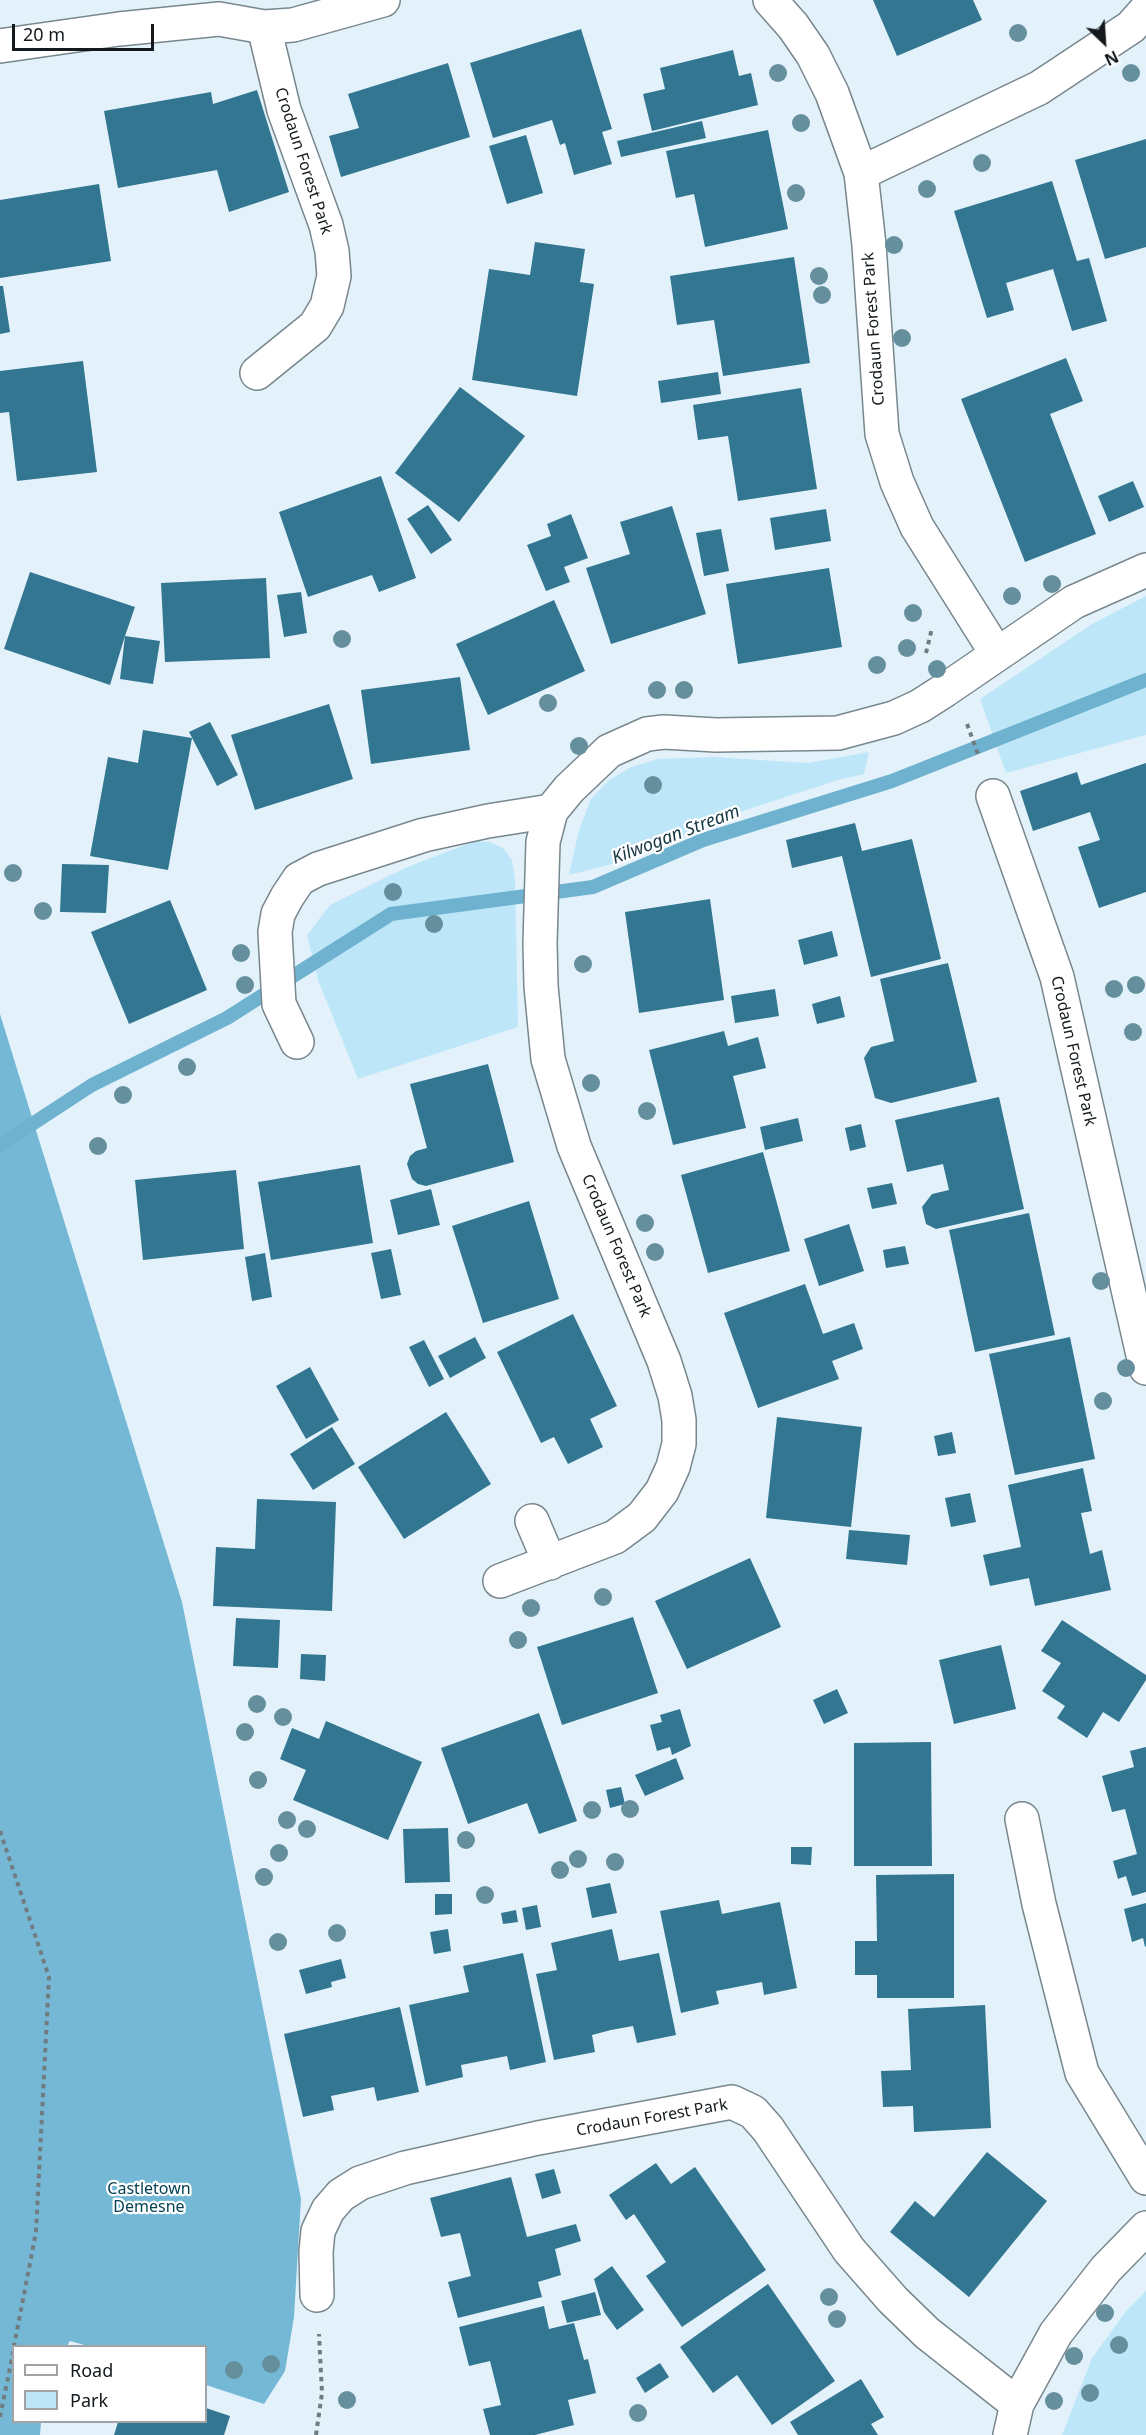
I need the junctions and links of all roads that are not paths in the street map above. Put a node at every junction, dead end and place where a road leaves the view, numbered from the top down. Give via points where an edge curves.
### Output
1 (383, 0) edge
2 (770, 0) edge
3 (1141, 26) edge
4 (264, 27) junction
5 (0, 46) edge
6 (861, 173) junction
7 (257, 373) dead end
8 (1146, 570) edge
9 (997, 654) junction
10 (993, 796) dead end
11 (551, 811) junction
12 (297, 1042) dead end
13 (1140, 1311) edge
14 (1146, 1368) edge
15 (532, 1521) dead end
16 (550, 1563) junction
17 (501, 1581) dead end
18 (1022, 1819) dead end
19 (1146, 2178) edge
20 (1146, 2228) edge
21 (317, 2295) road end
22 (1017, 2404) junction
23 (1010, 2435) edge

1 - 4 street via 293,25
2 - 6 street, Crodaun Forest Park via 813,55 836,102
3 - 6 street via 1039,88
4 - 5 street via 219,19
4 - 7 street, Crodaun Forest Park via 284,110 326,225 334,276 327,306 315,326
6 - 9 street, Crodaun Forest Park via 882,434 917,527
8 - 9 street, Crodaun Forest Park via 1074,602
9 - 11 street, Crodaun Forest Park via 920,706 866,727 838,733 664,732 640,736 609,751
10 - 13 street, Crodaun Forest Park via 1057,977
11 - 12 street via 424,835 318,869 299,879 278,914 275,932 279,1004
11 - 16 street, Crodaun Forest Park via 543,842 540,943 548,1059 596,1200 649,1321 675,1396 679,1444 662,1491 642,1517 615,1537
13 - 14 street, Crodaun Forest Park
15 - 16 street
16 - 17 street, Crodaun Forest Park
18 - 19 street via 1082,2073
20 - 22 street via 1106,2269 1056,2333
21 - 22 street, Crodaun Forest Park via 318,2231 341,2194 360,2183 517,2142 732,2102 753,2112 768,2129 849,2250 893,2300 927,2333
22 - 23 street

